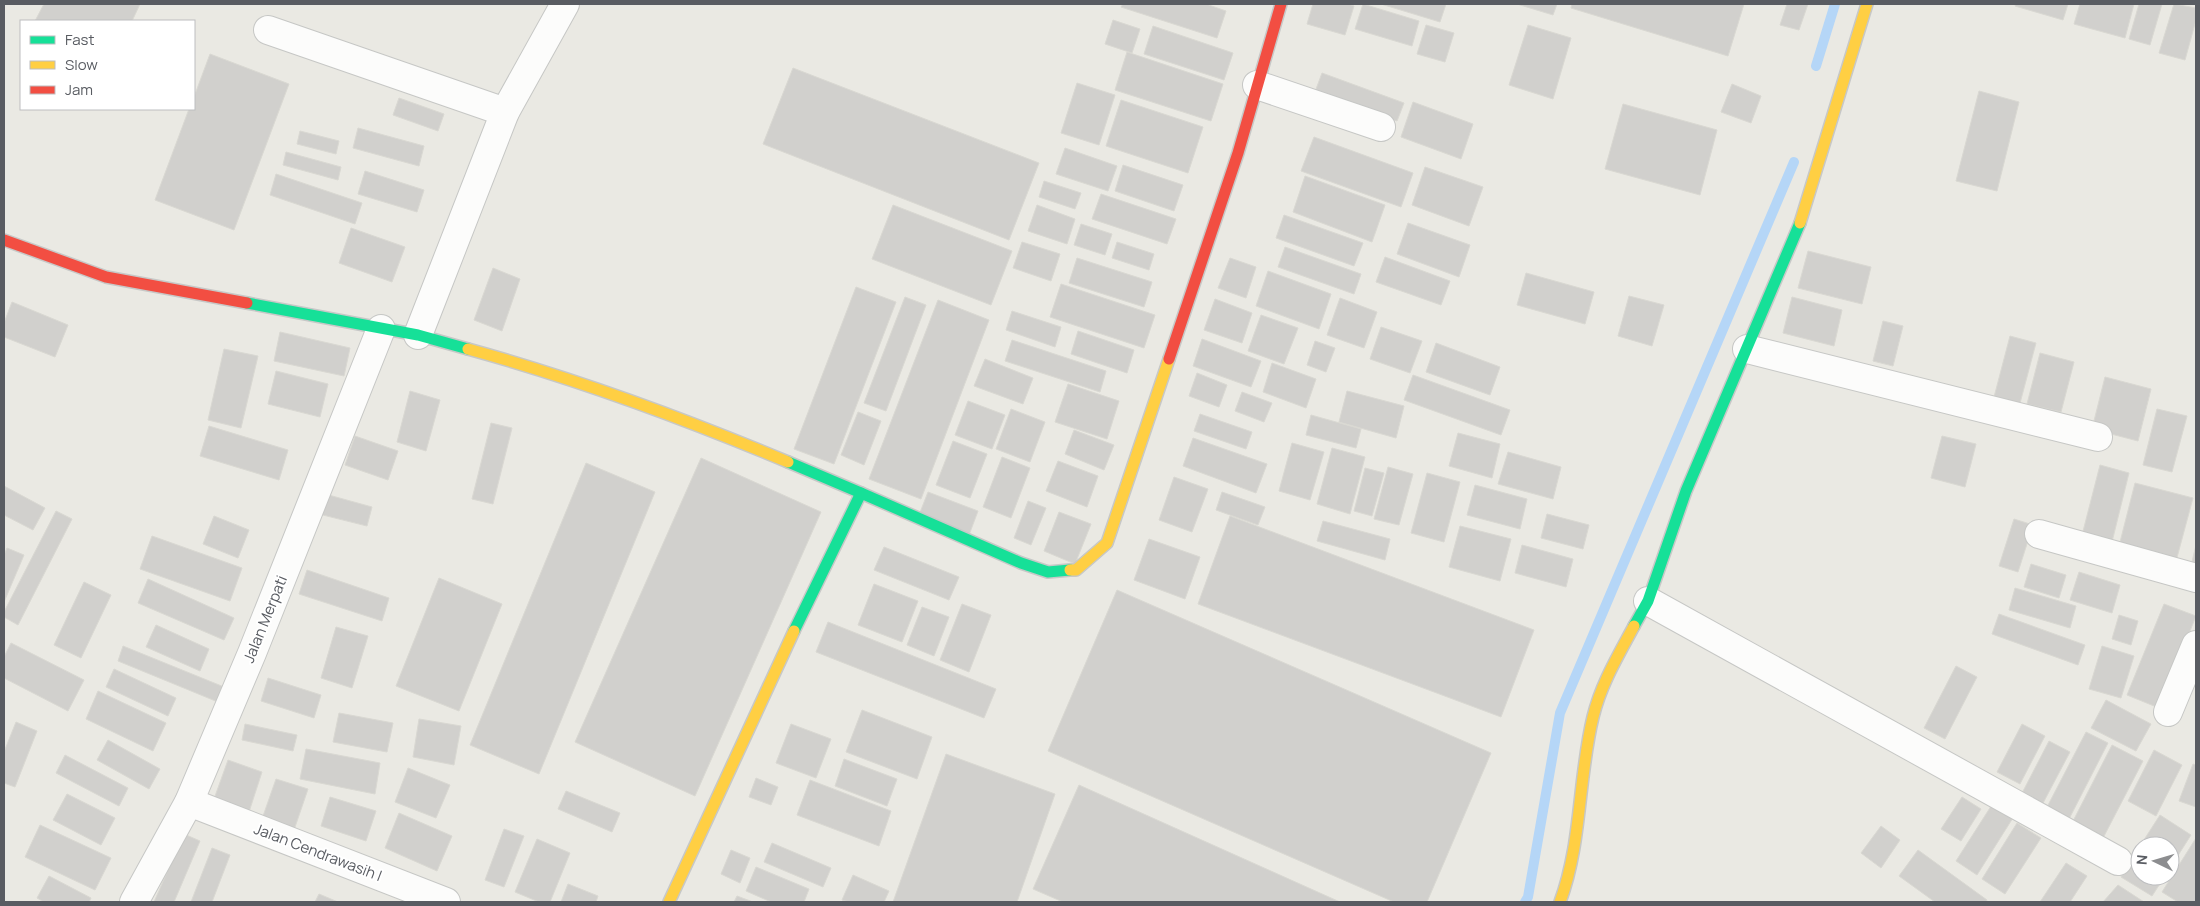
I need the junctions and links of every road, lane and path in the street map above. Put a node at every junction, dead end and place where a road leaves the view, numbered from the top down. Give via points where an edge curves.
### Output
1 (565, 4) edge
2 (1281, 4) edge
3 (1867, 4) edge
4 (268, 30) dead end
5 (1257, 85) junction
6 (505, 112) junction
7 (1381, 127) dead end
8 (4, 240) edge
9 (381, 329) junction
10 (418, 335) junction
11 (1747, 349) junction
12 (2098, 437) dead end
13 (861, 493) junction
14 (2039, 534) dead end
15 (2196, 578) edge
16 (1648, 601) junction
17 (2196, 645) edge
18 (2168, 712) dead end
19 (189, 802) junction
20 (2118, 861) dead end
21 (134, 902) edge
22 (446, 902) edge
23 (669, 902) edge
24 (1560, 902) edge

1 - 6 street
2 - 5 street
3 - 11 street via 1802,219
4 - 6 street
5 - 7 street
5 - 13 street via 1238,153 1107,543 1076,570 1048,572
6 - 10 street
8 - 9 street via 106,277
9 - 10 street
9 - 19 street, Jalan Merpati
10 - 13 street via 519,363 704,427
11 - 12 street
11 - 16 street via 1686,491
13 - 23 street
14 - 15 street
16 - 20 street
16 - 24 street via 1604,681 1593,718 1570,875
17 - 18 street
19 - 21 street, Jalan Merpati
19 - 22 street, Jalan Cendrawasih I

